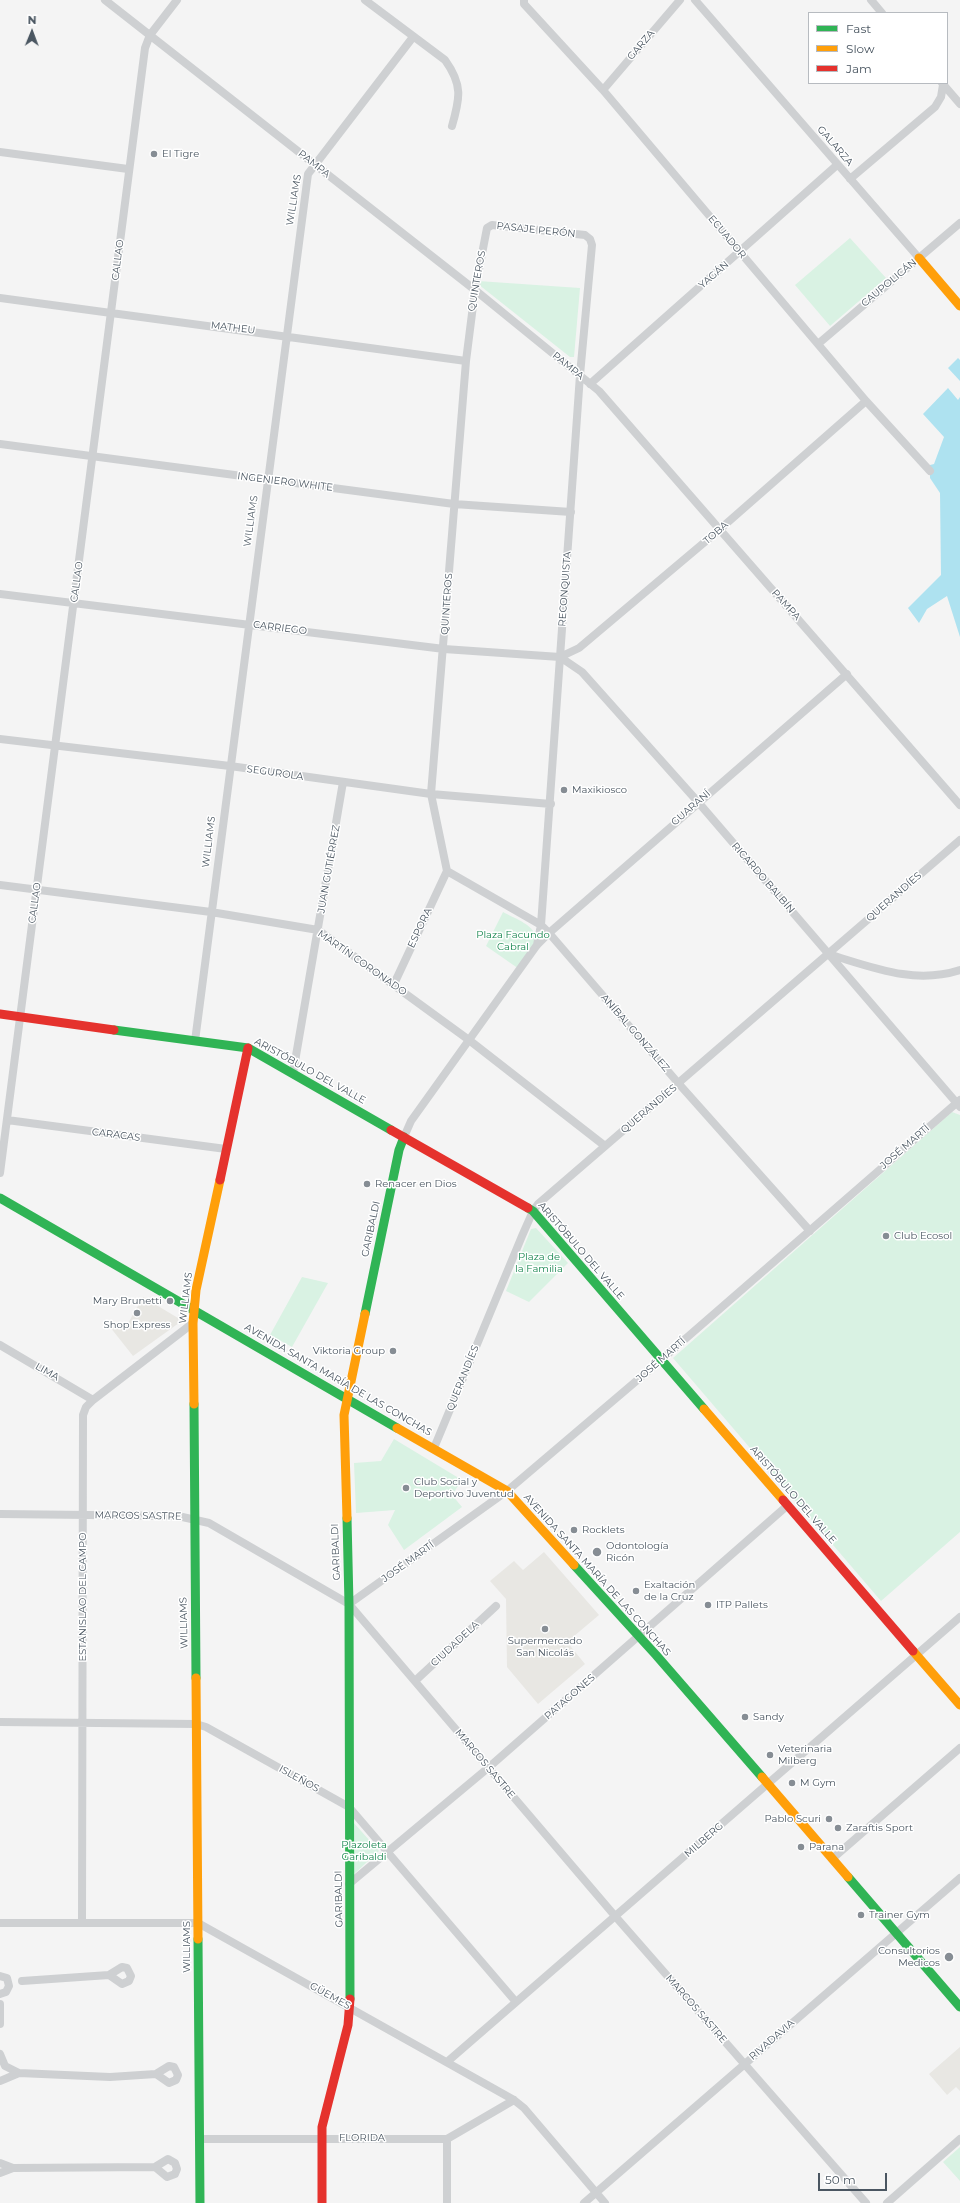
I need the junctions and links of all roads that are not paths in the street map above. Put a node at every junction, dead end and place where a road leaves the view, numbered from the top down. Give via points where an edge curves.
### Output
1 (105, 0) edge
2 (176, 0) edge
3 (365, 0) edge
4 (680, 0) edge
5 (695, 0) edge
6 (871, 0) edge
7 (524, 2) edge
8 (881, 12) edge
9 (150, 35) junction
10 (412, 37) junction
11 (943, 84) edge
12 (603, 90) junction
13 (960, 104) edge
14 (452, 126) dead end
15 (0, 152) edge
16 (314, 164) junction
17 (837, 165) junction
18 (128, 169) junction
19 (850, 179) junction
20 (960, 223) edge
21 (487, 228) joint
22 (585, 235) joint
23 (740, 252) junction
24 (919, 258) junction
25 (475, 290) junction
26 (0, 298) edge
27 (960, 306) edge
28 (112, 313) junction
29 (287, 336) junction
30 (818, 344) junction
31 (466, 361) junction
32 (580, 375) junction
33 (590, 384) junction
34 (866, 401) junction
35 (0, 444) edge
36 (93, 456) junction
37 (930, 471) dead end
38 (267, 480) junction
39 (454, 504) junction
40 (571, 512) junction
41 (719, 530) junction
42 (0, 594) edge
43 (74, 603) junction
44 (248, 624) junction
45 (444, 649) junction
46 (560, 657) junction
47 (847, 674) junction
48 (0, 739) edge
49 (54, 747) junction
50 (230, 766) junction
51 (343, 782) junction
52 (431, 794) junction
53 (698, 802) junction
54 (551, 804) junction
55 (960, 805) edge
56 (960, 840) edge
57 (447, 871) junction
58 (0, 885) edge
59 (37, 890) junction
60 (211, 912) junction
61 (541, 925) junction
62 (318, 930) junction
63 (549, 933) junction
64 (538, 945) junction
65 (828, 954) junction
66 (960, 970) edge
67 (394, 984) junction
68 (0, 1014) edge
69 (19, 1017) junction
70 (469, 1040) junction
71 (195, 1041) junction
72 (248, 1048) junction
73 (292, 1073) junction
74 (679, 1084) junction
75 (959, 1103) edge
76 (7, 1120) junction
77 (404, 1137) junction
78 (605, 1146) junction
79 (226, 1149) junction
80 (0, 1173) edge
81 (0, 1198) edge
82 (533, 1210) junction
83 (810, 1231) junction
84 (194, 1311) junction
85 (193, 1323) junction
86 (0, 1345) edge
87 (661, 1360) junction
88 (347, 1398) junction
89 (94, 1400) junction
90 (434, 1448) junction
91 (507, 1491) junction
92 (788, 1505) junction
93 (0, 1514) edge
94 (83, 1515) junction
95 (194, 1519) junction
96 (349, 1604) junction
97 (496, 1606) dead end
98 (960, 1617) edge
99 (639, 1637) junction
100 (917, 1655) junction
101 (415, 1681) junction
102 (960, 1705) edge
103 (0, 1722) edge
104 (83, 1722) junction
105 (196, 1724) junction
106 (960, 1748) edge
107 (488, 1768) junction
108 (768, 1784) junction
109 (349, 1807) junction
110 (388, 1852) junction
111 (832, 1859) junction
112 (960, 1878) edge
113 (349, 1884) junction
114 (616, 1916) junction
115 (0, 1922) edge
116 (82, 1923) junction
117 (198, 1923) junction
118 (895, 1933) junction
119 (109, 1975) dead end
120 (4, 1985) edge
121 (516, 2002) junction
122 (0, 2003) edge
123 (350, 2007) junction
124 (960, 2007) edge
125 (0, 2024) edge
126 (0, 2054) edge
127 (447, 2062) junction
128 (3, 2064) edge
129 (744, 2064) junction
130 (19, 2073) junction
131 (156, 2074) dead end
132 (4, 2079) edge
133 (0, 2088) edge
134 (514, 2100) junction
135 (322, 2138) junction
136 (199, 2139) junction
137 (447, 2139) junction
138 (960, 2139) edge
139 (0, 2163) edge
140 (155, 2167) dead end
141 (13, 2168) junction
142 (0, 2173) edge
143 (596, 2193) junction
144 (200, 2203) edge
145 (322, 2203) edge
146 (447, 2203) edge
147 (584, 2203) edge
148 (605, 2203) edge
149 (866, 2203) edge
150 (887, 2203) edge

1 - 9 street, PAMPA
2 - 9 street, CALLAO
3 - 10 street
4 - 12 street, GARZA
5 - 17 street, GALARZA
6 - 8 street
7 - 12 street, ECUADOR
9 - 16 street, PAMPA
9 - 18 street, CALLAO via 145,48
10 - 14 street via 445,60 454,73 460,101
10 - 16 street, WILLIAMS
11 - 13 street
11 - 19 street via 941,97 935,107
12 - 23 street, ECUADOR
15 - 18 street
16 - 25 street, PAMPA
16 - 29 street, WILLIAMS via 308,174
17 - 19 street, GALARZA
17 - 23 street, YAGÁN
18 - 28 street, CALLAO
19 - 24 street, GALARZA
20 - 24 street, CAUPOLICÁN
21 - 22 street, PASAJE PERÓN via 492,225
21 - 25 street, QUINTEROS
22 - 32 street, RECONQUISTA via 592,245
23 - 30 street, ECUADOR
23 - 33 street, YAGÁN
24 - 27 street, GALARZA
24 - 30 street, CAUPOLICÁN
25 - 31 street, QUINTEROS
25 - 32 street, PAMPA
26 - 28 street, MATHEU
28 - 29 street, MATHEU
28 - 36 street, CALLAO
29 - 31 street, MATHEU
29 - 38 street, WILLIAMS
30 - 34 street, ECUADOR
31 - 39 street, QUINTEROS
32 - 33 street, PAMPA
32 - 40 street, RECONQUISTA
33 - 41 street, PAMPA via 599,391
34 - 37 street, ECUADOR
34 - 41 street, TOBA
35 - 36 street, INGENIERO WHITE
36 - 38 street, INGENIERO WHITE
36 - 43 street, CALLAO
38 - 39 street, INGENIERO WHITE
38 - 44 street, WILLIAMS
39 - 40 street, INGENIERO WHITE
39 - 45 street, QUINTEROS
40 - 46 street, RECONQUISTA
41 - 46 street, TOBA via 579,648
41 - 47 street, PAMPA
42 - 43 street, CARRIEGO
43 - 44 street, CARRIEGO
43 - 49 street, CALLAO
44 - 45 street, CARRIEGO
44 - 50 street, WILLIAMS
45 - 46 street, CARRIEGO
45 - 52 street, QUINTEROS
46 - 53 street, RICARDO BALBÍN via 582,672
46 - 54 street, RECONQUISTA
47 - 53 street, GUARANÍ
47 - 55 street, PAMPA
48 - 49 street, SEGUROLA
49 - 50 street, SEGUROLA
49 - 59 street, CALLAO
50 - 51 street, SEGUROLA
50 - 60 street, WILLIAMS
51 - 52 street, SEGUROLA
51 - 62 street, JUAN GUTIÉRREZ
52 - 54 street, SEGUROLA
52 - 57 street, QUINTEROS
53 - 63 street, GUARANÍ
53 - 65 street, RICARDO BALBÍN
54 - 61 street, RECONQUISTA
56 - 65 street, QUERANDÍES
57 - 61 street
57 - 67 street, ESPORA
58 - 59 street, MARTÍN CORONADO
59 - 60 street, MARTÍN CORONADO
59 - 69 street, CALLAO
60 - 62 street, MARTÍN CORONADO
60 - 71 street, WILLIAMS
61 - 63 street, ANÍBAL GONZÁLEZ
61 - 64 street, RECONQUISTA
62 - 67 street, MARTÍN CORONADO
62 - 73 street, JUAN GUTIÉRREZ
63 - 64 street, GUARANÍ
63 - 74 street, ANÍBAL GONZÁLEZ
64 - 70 street, GARIBALDI
65 - 66 street via 902,976 927,977
65 - 74 street, QUERANDÍES
65 - 75 street, RICARDO BALBÍN
67 - 70 street, MARTÍN CORONADO
68 - 69 street, ARISTÓBULO DEL VALLE
69 - 71 street, ARISTÓBULO DEL VALLE
69 - 76 street, CALLAO
70 - 77 street, GARIBALDI via 411,1121
70 - 78 street, MARTÍN CORONADO
71 - 72 street, ARISTÓBULO DEL VALLE
72 - 73 street, ARISTÓBULO DEL VALLE
72 - 79 street, WILLIAMS
73 - 77 street, ARISTÓBULO DEL VALLE
74 - 78 street, QUERANDÍES
74 - 83 street, ANÍBAL GONZÁLEZ
75 - 83 street, JOSÉ MARTÍ
76 - 79 street, CARACAS
76 - 80 street, CALLAO
77 - 82 street, ARISTÓBULO DEL VALLE
77 - 88 street, GARIBALDI via 399,1150
78 - 82 street, QUERANDÍES
79 - 84 street, WILLIAMS via 196,1290
81 - 84 street, AVENIDA SANTA MARÍA DE LAS CONCHAS
82 - 87 street, ARISTÓBULO DEL VALLE
82 - 90 street, QUERANDÍES
83 - 87 street, JOSÉ MARTÍ
84 - 85 street, WILLIAMS
84 - 88 street, AVENIDA SANTA MARÍA DE LAS CONCHAS
85 - 89 street, ESTANISLAO DEL CAMPO
85 - 95 street, WILLIAMS
86 - 89 street, LIMA
87 - 91 street, JOSÉ MARTÍ
87 - 92 street, ARISTÓBULO DEL VALLE
88 - 90 street, AVENIDA SANTA MARÍA DE LAS CONCHAS
88 - 96 street, GARIBALDI via 344,1415
89 - 94 street, ESTANISLAO DEL CAMPO via 86,1407 83,1415
90 - 91 street, AVENIDA SANTA MARÍA DE LAS CONCHAS
91 - 96 street, JOSÉ MARTÍ
91 - 99 street, AVENIDA SANTA MARÍA DE LAS CONCHAS
92 - 99 street, PATAGONES
92 - 100 street, ARISTÓBULO DEL VALLE
93 - 94 street, MARCOS SASTRE
94 - 95 street, MARCOS SASTRE via 178,1516
94 - 104 street, ESTANISLAO DEL CAMPO
95 - 96 street, MARCOS SASTRE via 209,1523
95 - 105 street, WILLIAMS
96 - 101 street, MARCOS SASTRE
96 - 109 street, GARIBALDI
97 - 101 street, CIUDADELA
98 - 100 street, MILBERG
99 - 107 street, PATAGONES
99 - 108 street, AVENIDA SANTA MARÍA DE LAS CONCHAS
100 - 102 street, ARISTÓBULO DEL VALLE
100 - 108 street, MILBERG
101 - 107 street, MARCOS SASTRE
103 - 104 street, ISLEÑOS
104 - 105 street, ISLEÑOS
104 - 116 street, ESTANISLAO DEL CAMPO
105 - 109 street, ISLEÑOS via 206,1727
105 - 117 street, WILLIAMS
106 - 111 street
107 - 110 street, PATAGONES
107 - 114 street, MARCOS SASTRE
108 - 111 street, AVENIDA SANTA MARÍA DE LAS CONCHAS
108 - 114 street, MILBERG
109 - 110 street, ISLEÑOS
109 - 113 street, GARIBALDI
110 - 113 street, PATAGONES
110 - 121 street, ISLEÑOS
111 - 118 street, AVENIDA SANTA MARÍA DE LAS CONCHAS
112 - 118 street, RIVADAVIA
113 - 123 street, GARIBALDI
114 - 121 street, MILBERG
114 - 129 street, MARCOS SASTRE
115 - 116 street, GÜEMES
116 - 117 street, GÜEMES
117 - 123 street, GÜEMES
117 - 136 street, WILLIAMS
118 - 124 street, AVENIDA SANTA MARÍA DE LAS CONCHAS
118 - 129 street, RIVADAVIA
119 - 120 street via 22,1981
120 - 122 street
121 - 127 street, MILBERG
122 - 125 street
123 - 127 street, GÜEMES
123 - 135 street, GARIBALDI via 348,2025 322,2127
126 - 128 street
127 - 134 street, GÜEMES
128 - 130 street
128 - 132 street via 8,2073
129 - 143 street, RIVADAVIA
129 - 149 street, MARCOS SASTRE
130 - 131 street via 110,2076
130 - 132 street
132 - 133 street
134 - 137 street
134 - 143 street, GÜEMES via 524,2108
135 - 136 street, FLORIDA
135 - 137 street, FLORIDA
135 - 145 street, GARIBALDI
136 - 144 street, WILLIAMS
137 - 146 street
138 - 150 street
139 - 141 street
140 - 141 street
141 - 142 street
143 - 147 street, RIVADAVIA
143 - 148 street, GÜEMES

